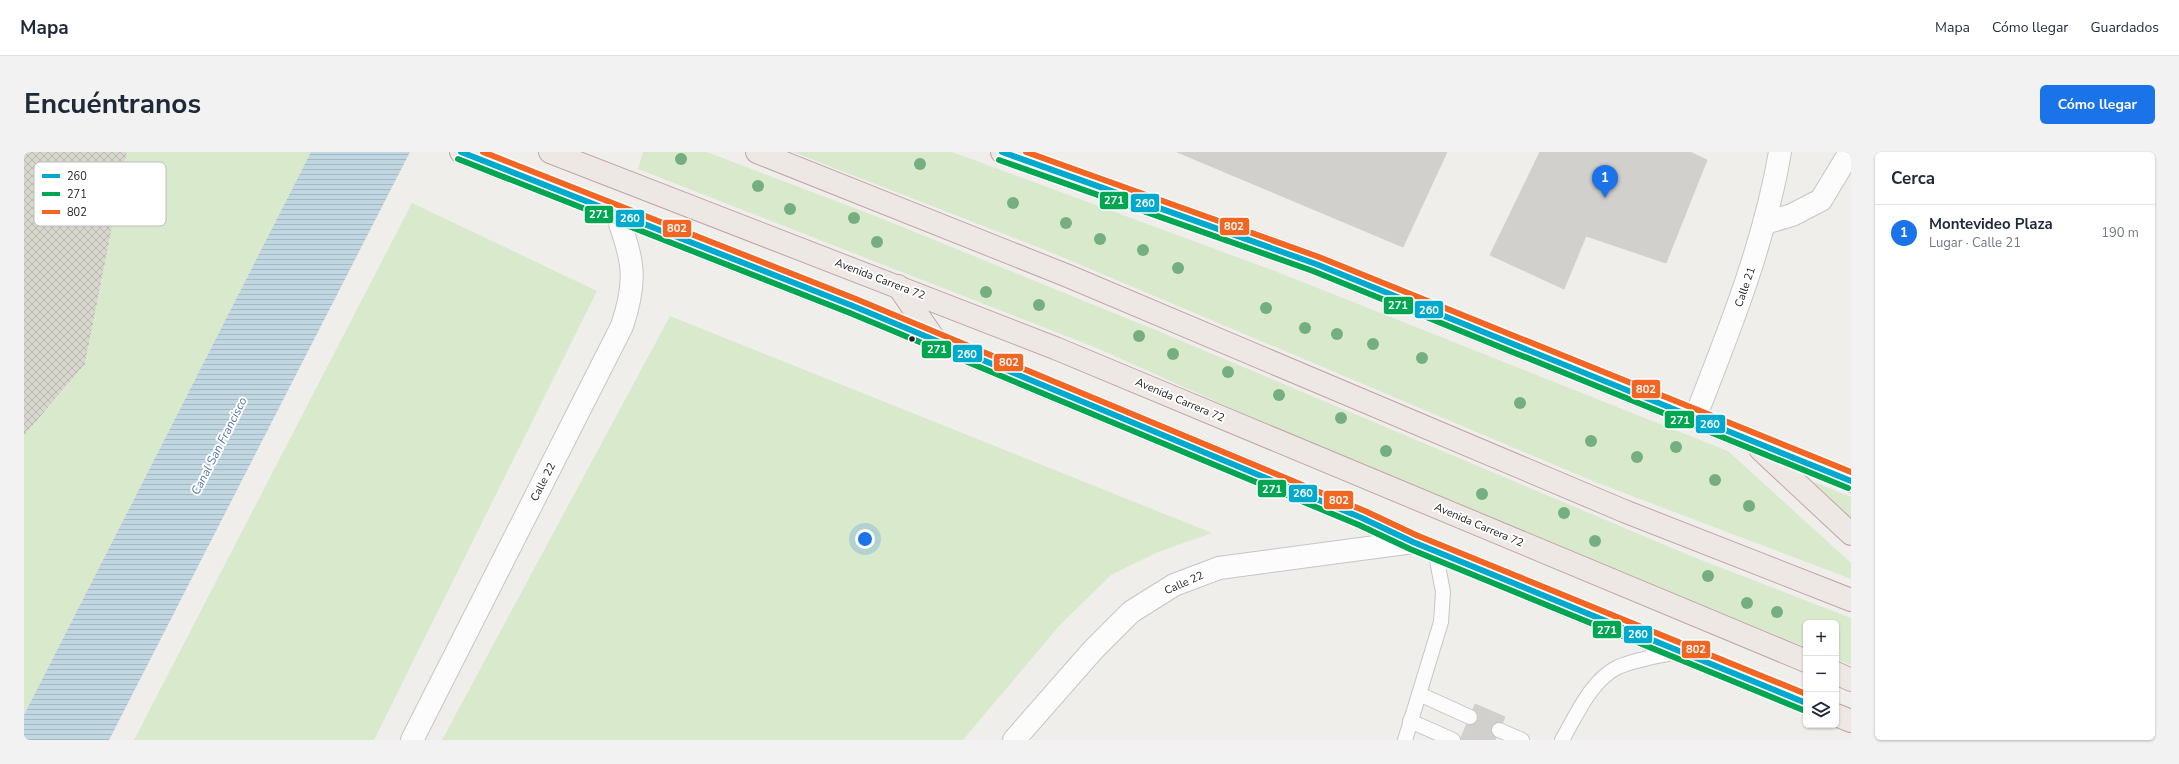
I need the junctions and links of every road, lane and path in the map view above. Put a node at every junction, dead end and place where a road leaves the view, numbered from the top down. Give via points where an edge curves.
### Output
1 (461, 152) edge
2 (550, 152) edge
3 (757, 152) edge
4 (1002, 152) edge
5 (1780, 152) edge
6 (1850, 152) edge
7 (617, 215) junction
8 (1765, 223) junction
9 (898, 286) junction
10 (935, 340) junction
11 (1695, 418) junction
12 (1752, 441) junction
13 (1851, 481) edge
14 (1851, 534) edge
15 (1413, 542) junction
16 (1435, 550) junction
17 (1851, 600) edge
18 (1679, 652) junction
19 (1803, 660) edge
20 (1839, 674) edge
21 (1851, 680) edge
22 (1419, 694) junction
23 (1803, 702) edge
24 (1839, 716) edge
25 (1470, 717) dead end
26 (1410, 721) junction
27 (1851, 721) edge
28 (1499, 730) dead end
29 (412, 740) edge
30 (1014, 740) edge
31 (1405, 740) edge
32 (1453, 740) edge
33 (1522, 740) edge
34 (1562, 740) edge

1 - 7 highway
2 - 9 highway, Avenida Carrera 72
3 - 17 highway via 1068,276 1624,511
4 - 11 highway via 1316,264
5 - 8 street, Calle 21
6 - 8 street via 1821,200 1792,215
7 - 10 highway
7 - 29 street, Calle 22 via 632,262 633,280 622,326
8 - 11 street, Calle 21 via 1733,322
9 - 10 highway
9 - 19 highway, Avenida Carrera 72 via 1055,348
10 - 15 highway via 1362,518
11 - 12 highway
12 - 13 highway
12 - 14 highway
15 - 16 highway
15 - 30 street, Calle 22 via 1219,568 1174,585 1131,612 1093,650
16 - 18 highway
16 - 22 lane via 1443,592 1441,622
18 - 23 highway
18 - 34 lane via 1635,660 1616,668 1590,693
20 - 21 highway
22 - 25 lane
22 - 26 lane
24 - 27 highway
26 - 31 lane
26 - 32 lane
28 - 33 lane

